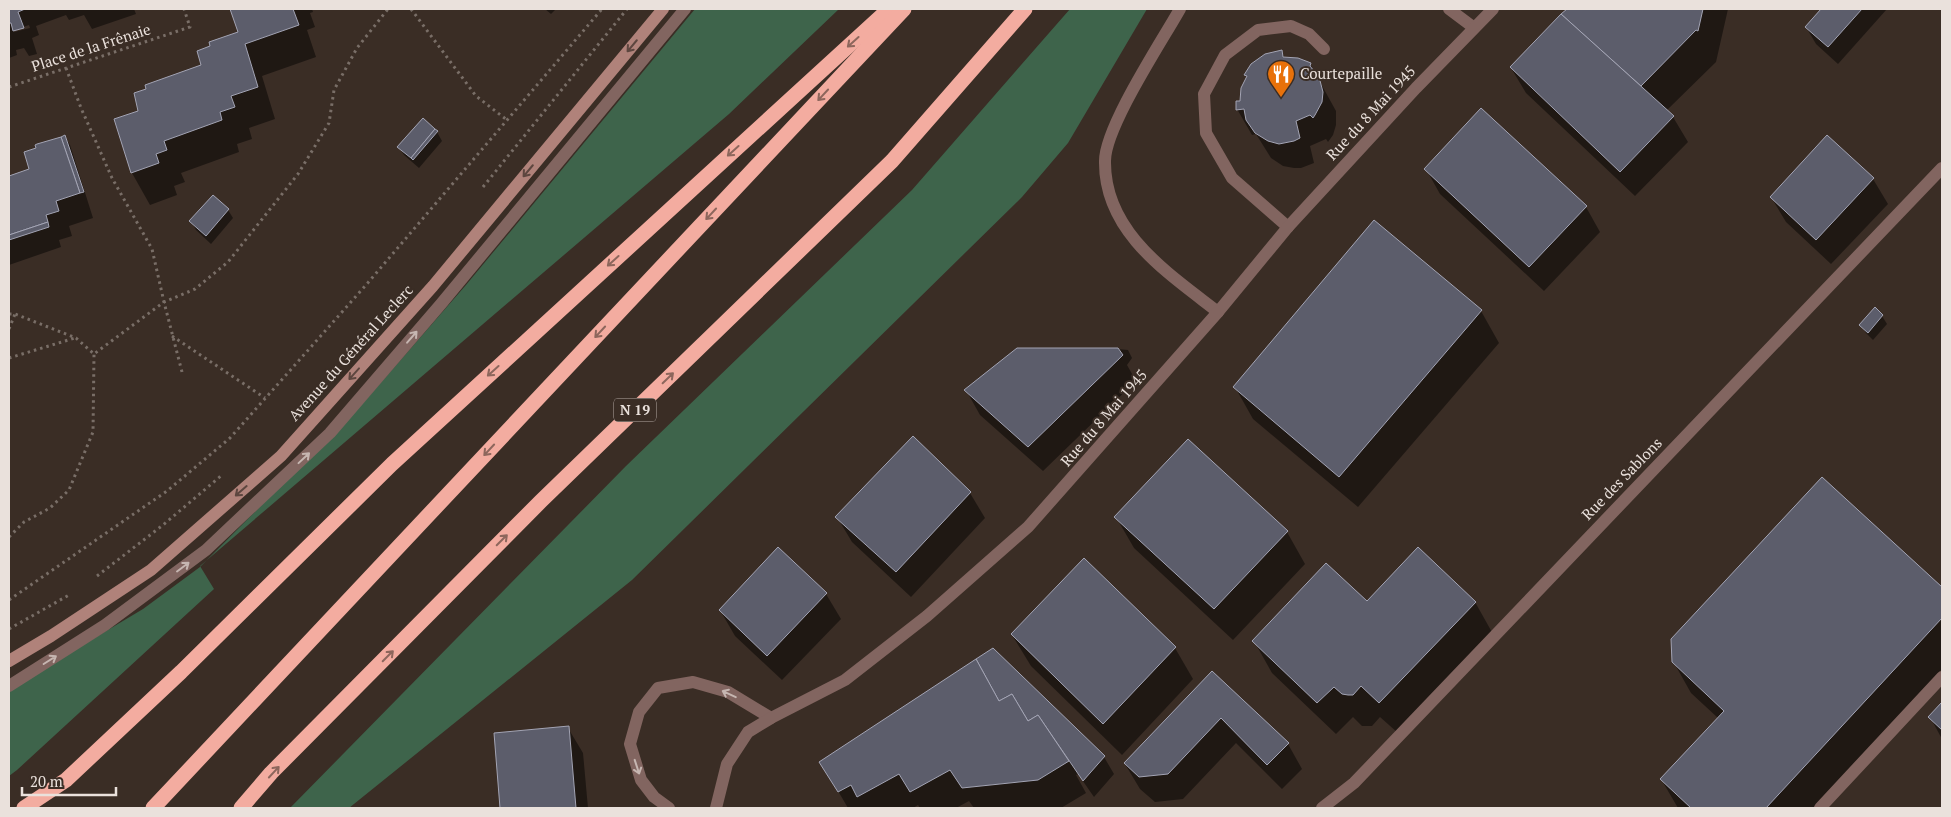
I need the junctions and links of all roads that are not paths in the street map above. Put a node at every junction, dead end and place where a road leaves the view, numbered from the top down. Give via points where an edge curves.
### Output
1 (663, 9) edge
2 (685, 9) edge
3 (888, 9) edge
4 (904, 9) edge
5 (1025, 9) edge
6 (1180, 9) edge
7 (1449, 9) edge
8 (1493, 9) edge
9 (1473, 28) junction
10 (1324, 49) dead end
11 (1942, 168) edge
12 (1288, 228) junction
13 (1218, 312) junction
14 (9, 661) edge
15 (1942, 677) edge
16 (9, 686) edge
17 (771, 718) junction
18 (24, 808) edge
19 (152, 808) edge
20 (242, 808) edge
21 (669, 808) edge
22 (716, 808) edge
23 (1322, 808) edge
24 (1820, 808) edge

1 -> 14 street, Avenue du Général Leclerc via 433,286 281,456 151,570
16 -> 2 street via 105,625 206,550 330,433
3 -> 18 highway via 392,464 66,780
4 -> 19 highway
20 -> 5 highway, N 19 via 272,773 541,501 892,161
6 - 13 street via 1126,103 1110,137 1105,160 1115,211 1131,236 1155,262
7 - 9 street
8 - 9 street, Rue du 8 Mai 1945
9 - 12 street, Rue du 8 Mai 1945
10 - 12 street via 1308,34 1291,26 1258,30 1226,55 1204,94 1206,133 1232,178
11 - 23 street, Rue des Sablons via 1354,782
12 - 13 street, Rue du 8 Mai 1945
13 - 17 street, Rue du 8 Mai 1945 via 1028,528 928,616 844,680
15 - 24 street
17 -> 21 street via 728,692 693,682 658,688 639,712 630,744 641,780 654,797
17 - 22 street, Rue du 8 Mai 1945 via 748,732 727,764

